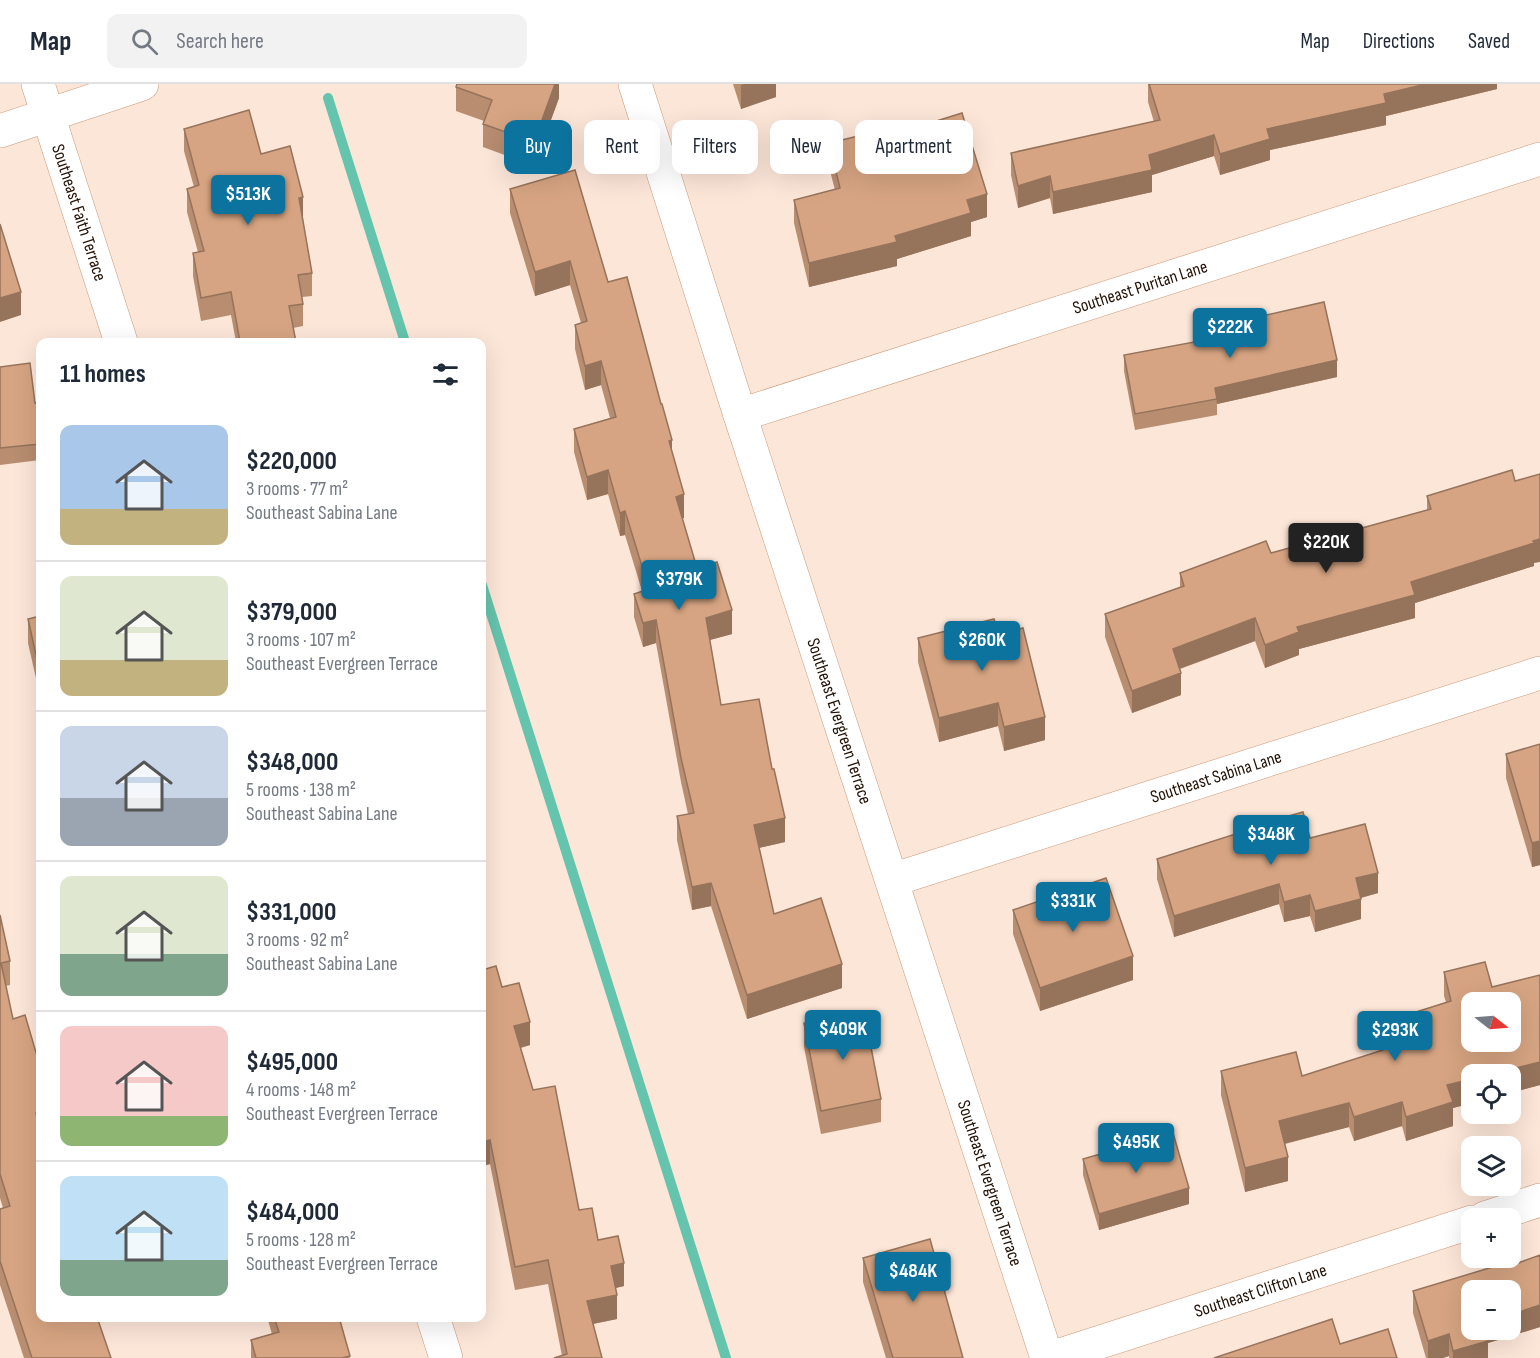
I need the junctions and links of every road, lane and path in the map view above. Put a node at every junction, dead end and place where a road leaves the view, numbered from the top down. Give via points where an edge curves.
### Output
1 (38, 84) edge
2 (142, 84) edge
3 (635, 84) edge
4 (48, 115) junction
5 (0, 131) edge
6 (1540, 159) edge
7 (120, 338) edge
8 (740, 415) junction
9 (1540, 673) edge
10 (892, 880) junction
11 (1540, 1200) edge
12 (1516, 1208) edge
13 (1461, 1226) edge
14 (435, 1322) edge
15 (446, 1358) edge
16 (1049, 1358) edge

1 - 4 street, Southeast Faith Terrace
2 - 4 street
3 - 8 street, Southeast Evergreen Terrace
4 - 5 street
4 - 7 street, Southeast Faith Terrace
6 - 8 street, Southeast Puritan Lane
8 - 10 street, Southeast Evergreen Terrace
9 - 10 street, Southeast Sabina Lane
10 - 16 street, Southeast Evergreen Terrace
11 - 12 street
13 - 16 street, Southeast Clifton Lane
14 - 15 street

